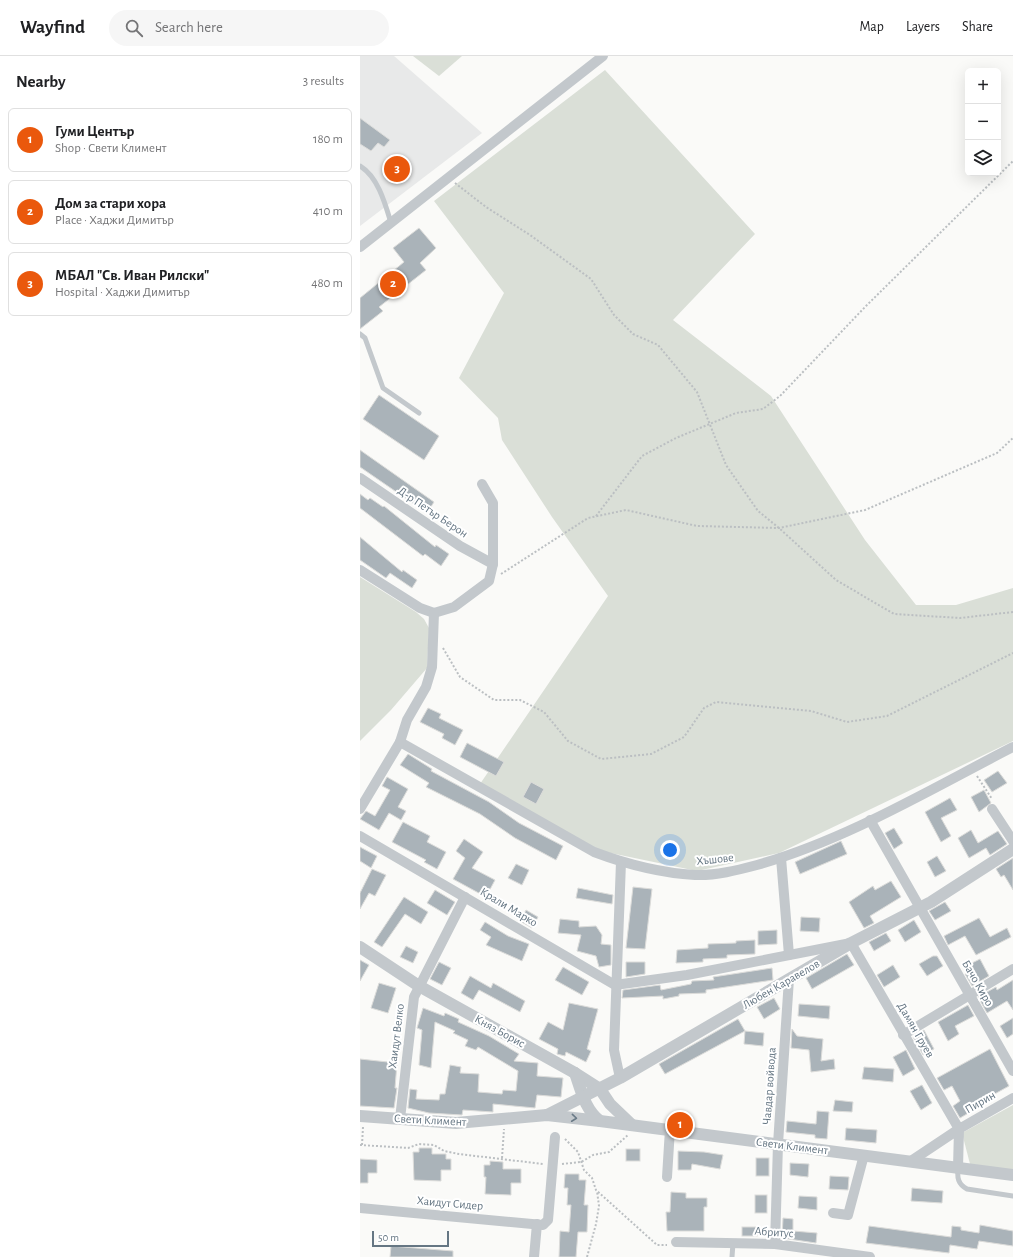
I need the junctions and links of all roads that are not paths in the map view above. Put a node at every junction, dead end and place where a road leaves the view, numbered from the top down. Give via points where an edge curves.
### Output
1 (603, 56) edge
2 (360, 166) edge
3 (391, 223) junction
4 (360, 247) edge
5 (360, 334) edge
6 (419, 413) dead end
7 (360, 478) edge
8 (482, 484) dead end
9 (493, 564) junction
10 (360, 570) edge
11 (434, 613) junction
12 (400, 742) junction
13 (1013, 748) edge
14 (360, 809) edge
15 (992, 809) road end
16 (870, 820) junction
17 (360, 836) edge
18 (1013, 841) edge
19 (1013, 849) edge
20 (781, 858) junction
21 (621, 862) junction
22 (466, 897) junction
23 (920, 908) junction
24 (851, 943) junction
25 (360, 947) edge
26 (789, 955) junction
27 (1013, 969) edge
28 (789, 979) junction
29 (615, 985) junction
30 (419, 986) junction
31 (970, 994) junction
32 (903, 1035) junction
33 (1013, 1071) edge
34 (575, 1073) junction
35 (620, 1078) junction
36 (600, 1089) junction
37 (584, 1098) junction
38 (1013, 1098) edge
39 (547, 1115) junction
40 (362, 1116) edge
41 (400, 1119) junction
42 (600, 1121) junction
43 (634, 1125) junction
44 (670, 1129) junction
45 (959, 1129) junction
46 (559, 1137) road end
47 (778, 1144) junction
48 (864, 1155) junction
49 (911, 1161) junction
50 (958, 1168) junction
51 (1013, 1175) edge
52 (667, 1177) dead end
53 (1013, 1196) edge
54 (360, 1208) edge
55 (833, 1213) dead end
56 (537, 1224) junction
57 (676, 1242) road end
58 (733, 1243) junction
59 (775, 1244) junction
60 (846, 1255) edge
61 (534, 1257) edge
62 (732, 1257) edge
63 (870, 1257) edge

1 - 3 street
2 - 3 lane via 370,172 386,205
3 - 4 street
5 - 6 lane via 365,338 383,388
7 - 9 street, Д-р Петър Берон via 460,546
8 - 9 street via 493,503
9 - 11 street via 489,581 454,607
10 - 11 street via 420,608
11 - 12 street via 432,667 426,687 407,720
12 - 14 street
12 - 21 street, Хъшове via 594,852
13 - 16 street, Хъшове
15 - 18 street
16 - 20 street, Хъшове
16 - 23 street, Бачо Киро
17 - 22 street, Крали Марко
19 - 23 street, Любен Каравелов
20 - 21 street, Хъшове via 736,871 695,875
20 - 26 street
21 - 29 street
22 - 29 street, Крали Марко
22 - 30 street, Хаидут Велко
23 - 24 street, Любен Каравелов
23 - 31 street, Бачо Киро
24 - 26 street
24 - 28 street, Любен Каравелов
24 - 32 street, Дамян Груев
25 - 30 street, Княз Борис
26 - 29 street via 687,975
27 - 31 street
28 - 35 street, Любен Каравелов
28 - 47 street, Чавдар войвода
29 - 35 street via 614,1050
30 - 34 street, Княз Борис
30 - 41 street, Хаидут Велко via 414,996
31 - 32 street
31 - 33 street, Бачо Киро
32 - 45 street, Дамян Груев
34 - 36 street, Княз Борис
34 - 37 street
35 - 36 street, Любен Каравелов
36 - 37 street, Любен Каравелов
36 - 43 street, Княз Борис via 610,1104
37 - 39 street, Любен Каравелов
37 - 42 street via 589,1109
38 - 45 street, Пирин
39 - 41 street, Свети Климент via 456,1123
39 -> 42 street, Свети Климент
40 - 41 street, Свети Климент
42 - 43 street, Свети Климент
43 - 44 street, Свети Климент
44 - 47 street, Свети Климент
44 - 52 street
45 - 49 street, Пирин
45 - 50 street
46 - 56 street via 552,1165 548,1220 543,1225
47 - 48 street, Свети Климент
47 - 59 street, Чавдар войвода
48 - 49 street, Свети Климент
48 - 55 street via 848,1215
49 - 50 street, Свети Климент
50 - 51 street, Свети Климент
50 - 53 lane via 957,1177 961,1185 967,1189
54 - 56 street, Хаидут Сидер
56 - 61 street
57 - 58 street, Абритус
58 - 59 street, Абритус
58 - 62 lane
59 - 60 street, Абритус
60 - 63 street, Абритус

